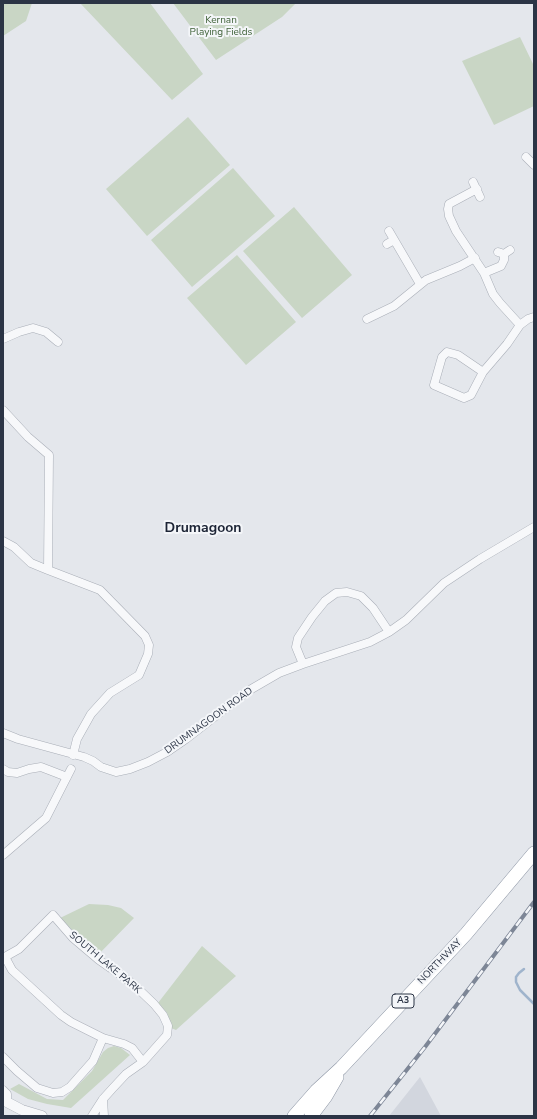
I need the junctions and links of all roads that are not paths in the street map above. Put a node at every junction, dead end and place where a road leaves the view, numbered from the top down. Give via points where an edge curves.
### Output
1 (526, 157) dead end
2 (534, 165) edge
3 (477, 189) dead end
4 (389, 231) dead end
5 (504, 252) dead end
6 (475, 258) junction
7 (484, 273) junction
8 (420, 284) junction
9 (534, 317) edge
10 (367, 319) dead end
11 (520, 325) junction
12 (3, 339) edge
13 (58, 342) dead end
14 (483, 372) junction
15 (3, 410) edge
16 (534, 527) edge
17 (3, 541) edge
18 (48, 570) junction
19 (389, 632) junction
20 (303, 664) junction
21 (3, 733) edge
22 (73, 754) junction
23 (3, 769) edge
24 (71, 769) dead end
25 (67, 778) junction
26 (534, 853) edge
27 (3, 855) edge
28 (4, 957) edge
29 (103, 1038) junction
30 (3, 1057) edge
31 (143, 1062) junction
32 (342, 1068) junction
33 (3, 1090) edge
34 (326, 1096) junction
35 (103, 1099) junction
36 (5, 1101) edge
37 (42, 1116) edge
38 (92, 1116) edge
39 (104, 1116) edge
40 (294, 1116) edge
41 (304, 1116) edge
42 (311, 1116) edge

1 - 2 street
3 - 6 street via 448,206 449,216 456,231
4 - 8 street via 390,242
5 - 7 street via 501,266
6 - 7 street
6 - 8 street
7 - 11 street via 493,294
8 - 10 street via 394,306
9 - 11 street
11 - 14 street
12 - 13 street via 33,328 46,332
14 - 14 street via 471,395 464,398 434,385 442,357 447,352 458,355
15 - 18 street via 49,455
16 - 19 street, DRUMNAGOON ROAD via 444,583 417,610
17 - 18 street via 14,547 31,563
18 - 22 street via 100,590 145,636 149,645 139,675 110,692 91,714 77,739
19 - 20 street, DRUMNAGOON ROAD via 370,642
19 - 20 street via 373,608 361,596 347,592 336,593 325,601 298,638 296,647
20 - 22 street, DRUMNAGOON ROAD via 279,673 248,691 172,749 148,762 116,772
21 - 22 street, DRUMNAGOON ROAD
23 - 25 street via 17,773 41,767
24 - 25 street
25 - 27 street via 46,818
26 - 32 highway, NORTHWAY / A3 via 466,934
28 - 29 street, SOUTH LAKE PARK via 12,970 61,1015
28 - 31 street, SOUTH LAKE PARK via 19,949 53,915 73,938 132,984 163,1015 168,1026 167,1035
29 - 30 street via 93,1060 70,1087 62,1092 53,1093 37,1088
29 - 31 street, SOUTH LAKE PARK via 132,1048
31 - 35 street, SOUTH LAKE PARK via 126,1074
32 - 34 highway, NORTHWAY / A3
32 - 40 highway, NORTHWAY / A3 via 316,1091
33 - 36 street via 7,1094
34 - 41 highway
34 - 42 highway, NORTHWAY / A3
35 - 38 street, SOUTH LAKE PARK
35 - 39 street
36 - 37 street

